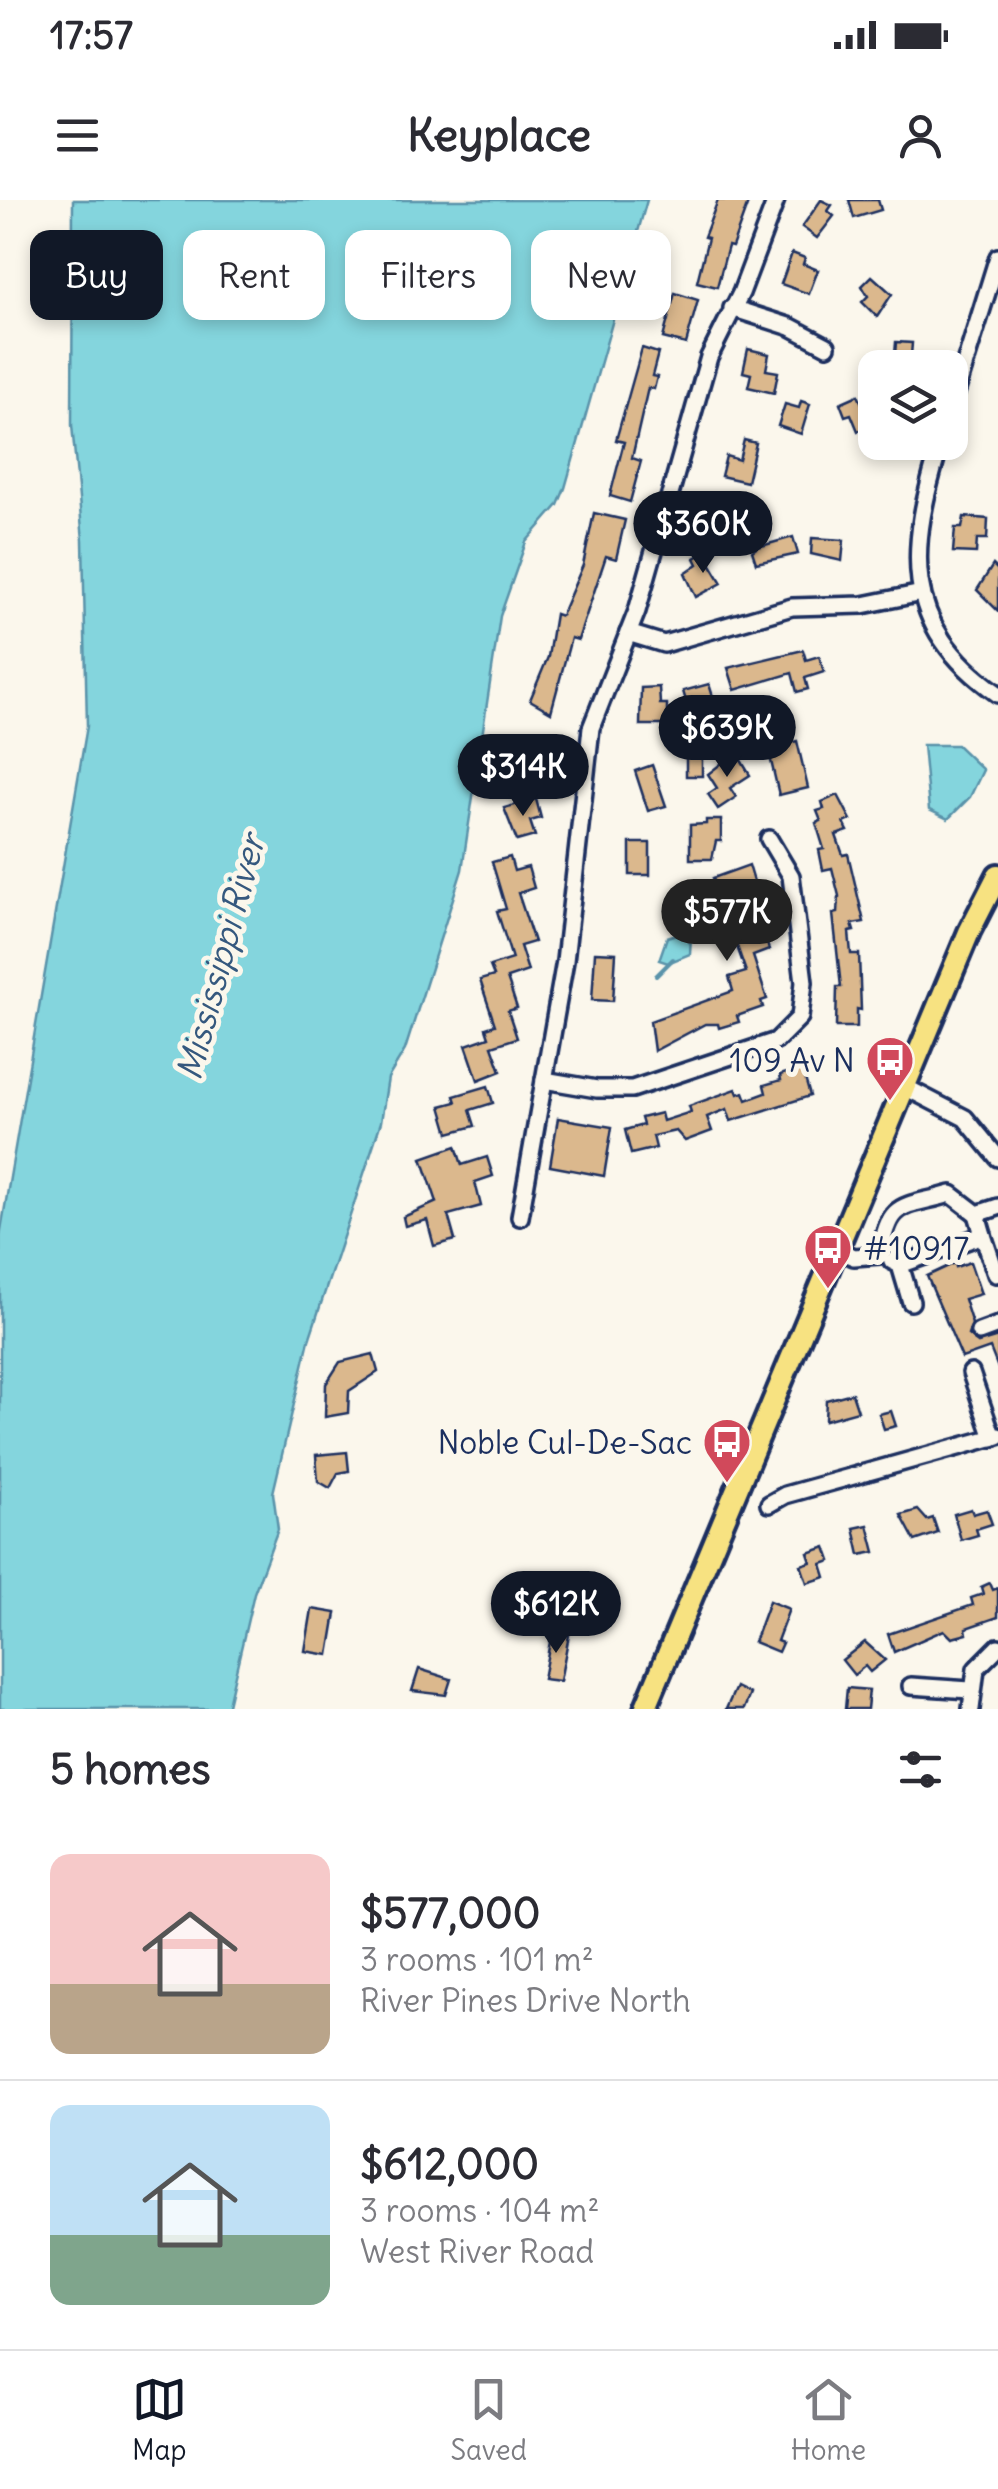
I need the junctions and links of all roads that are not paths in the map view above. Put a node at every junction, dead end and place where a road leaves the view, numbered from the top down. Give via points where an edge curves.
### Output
1 (776, 200) edge
2 (998, 257) edge
3 (995, 277) edge
4 (732, 308) junction
5 (827, 346) dead end
6 (968, 358) edge
7 (936, 460) edge
8 (922, 594) junction
9 (628, 634) junction
10 (998, 694) edge
11 (769, 838) dead end
12 (998, 875) edge
13 (544, 1080) junction
14 (906, 1088) junction
15 (998, 1158) edge
16 (998, 1207) edge
17 (977, 1214) junction
18 (520, 1217) dead end
19 (983, 1235) junction
20 (837, 1250) junction
21 (880, 1255) junction
22 (900, 1265) junction
23 (996, 1274) edge
24 (911, 1302) dead end
25 (998, 1326) edge
26 (978, 1332) dead end
27 (972, 1372) dead end
28 (995, 1437) edge
29 (769, 1504) dead end
30 (998, 1647) edge
31 (911, 1686) dead end
32 (970, 1690) junction
33 (645, 1709) edge
34 (971, 1709) edge

1 - 4 street
2 - 3 street
3 - 6 street
4 - 5 street
4 - 9 street via 709,357
7 - 8 street via 918,525
8 - 9 street via 863,606 792,606 664,644
8 - 10 street via 934,630 956,660
9 - 13 street via 590,728 566,960
11 - 13 street via 791,876 801,941 800,1017 790,1032 632,1089
12 - 14 main road
13 - 18 street
14 - 15 street via 965,1118
14 - 20 main road
16 - 17 street
17 - 19 street
17 - 21 street via 951,1194 895,1210 885,1223
19 - 22 street
19 - 23 street
20 - 21 street
20 - 33 main road
21 - 22 street
22 - 24 street
25 - 26 street
27 - 28 street
28 - 29 street
30 - 32 street via 976,1668
31 - 32 street
32 - 34 street

